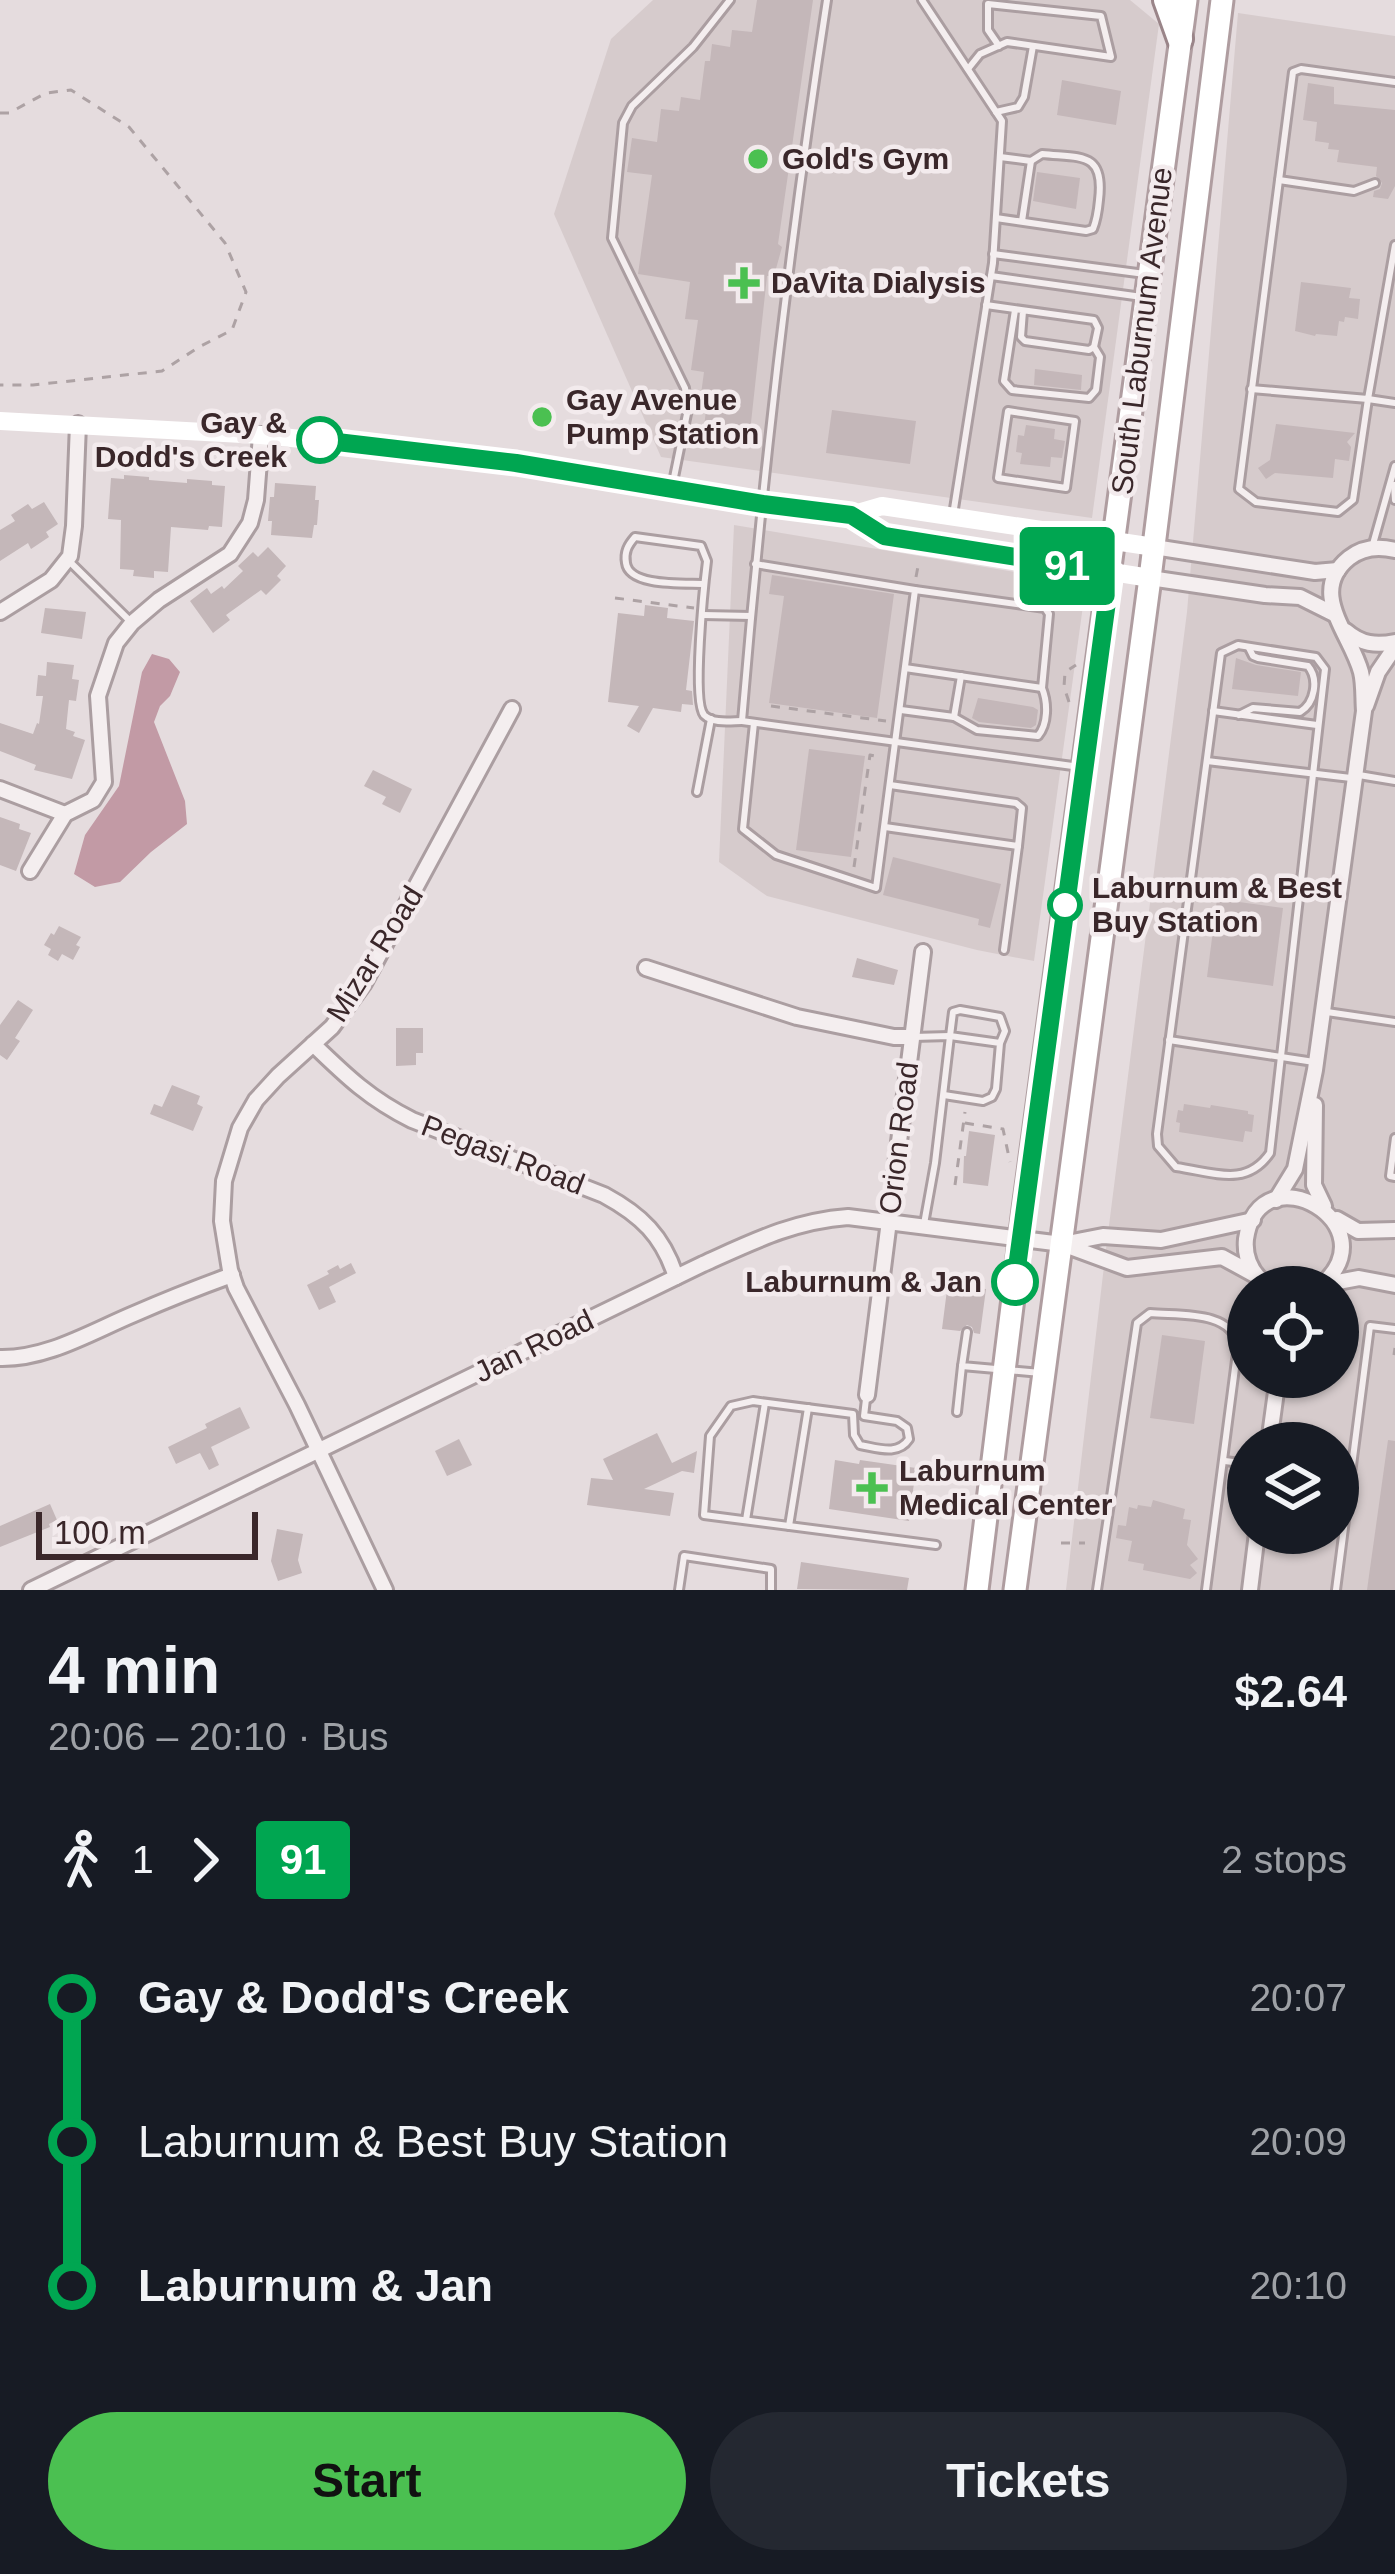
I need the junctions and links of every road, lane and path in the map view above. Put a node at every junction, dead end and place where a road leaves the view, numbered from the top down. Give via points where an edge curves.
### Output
1 (730, 0) edge
2 (827, 0) edge
3 (1166, 0) edge
4 (1186, 0) edge
5 (1222, 0) edge
6 (924, 1) edge
7 (1180, 39) junction
8 (999, 46) junction
9 (1033, 46) junction
10 (968, 69) junction
11 (1395, 82) edge
12 (996, 112) junction
13 (0, 113) edge
14 (1000, 157) junction
15 (1031, 161) junction
16 (1279, 180) junction
17 (1375, 183) dead end
18 (996, 218) junction
19 (1022, 221) junction
20 (1395, 245) edge
21 (993, 254) junction
22 (991, 276) junction
23 (1147, 286) junction
24 (986, 305) junction
25 (1019, 311) junction
26 (1094, 347) junction
27 (0, 386) edge
28 (1251, 389) junction
29 (1368, 399) junction
30 (1395, 404) edge
31 (1008, 411) joint
32 (0, 421) edge
33 (78, 424) junction
34 (261, 435) junction
35 (1395, 466) edge
36 (1394, 476) edge
37 (672, 488) junction
38 (1395, 500) edge
39 (763, 504) junction
40 (851, 515) junction
41 (952, 517) junction
42 (1115, 542) junction
43 (1372, 547) junction
44 (1154, 548) junction
45 (1395, 550) edge
46 (67, 560) junction
47 (919, 561) dead end
48 (755, 564) junction
49 (1338, 570) junction
50 (1111, 572) junction
51 (916, 578) dead end
52 (1150, 578) junction
53 (704, 584) junction
54 (915, 590) junction
55 (615, 598) dead end
56 (695, 608) dead end
57 (0, 612) edge
58 (703, 615) junction
59 (751, 616) junction
60 (1338, 621) junction
61 (132, 623) junction
62 (1395, 645) edge
63 (1247, 646) junction
64 (1076, 665) dead end
65 (905, 668) junction
66 (962, 676) junction
67 (1042, 688) junction
68 (1064, 689) junction
69 (1055, 692) dead end
70 (1069, 701) dead end
71 (771, 706) dead end
72 (512, 709) dead end
73 (900, 710) junction
74 (1213, 711) junction
75 (1364, 711) junction
76 (1239, 715) junction
77 (707, 717) junction
78 (954, 717) junction
79 (742, 721) junction
80 (886, 721) dead end
81 (754, 723) junction
82 (1318, 726) junction
83 (896, 742) junction
84 (881, 758) dead end
85 (1207, 761) junction
86 (1084, 767) junction
87 (1311, 773) junction
88 (1355, 776) junction
89 (1395, 781) edge
90 (890, 785) junction
91 (0, 789) edge
92 (698, 792) dead end
93 (65, 814) junction
94 (884, 827) junction
95 (1018, 846) junction
96 (854, 866) dead end
97 (29, 871) dead end
98 (1004, 950) dead end
99 (923, 952) dead end
100 (646, 968) dead end
101 (1323, 1011) junction
102 (1395, 1022) edge
103 (950, 1036) junction
104 (911, 1037) junction
105 (1169, 1040) junction
106 (1000, 1043) junction
107 (313, 1044) junction
108 (1281, 1056) junction
109 (1316, 1066) junction
110 (944, 1095) junction
111 (965, 1112) dead end
112 (964, 1123) junction
113 (1395, 1138) edge
114 (1010, 1162) dead end
115 (1395, 1177) edge
116 (955, 1185) dead end
117 (1276, 1200) junction
118 (1328, 1211) junction
119 (1253, 1220) junction
120 (888, 1223) junction
121 (923, 1227) junction
122 (1395, 1230) edge
123 (1020, 1240) junction
124 (1062, 1244) junction
125 (1238, 1266) edge
126 (1250, 1266) edge
127 (1338, 1266) edge
128 (232, 1275) junction
129 (676, 1277) junction
130 (1359, 1278) edge
131 (1395, 1285) edge
132 (1395, 1329) edge
133 (967, 1332) dead end
134 (0, 1358) edge
135 (962, 1366) junction
136 (1004, 1370) junction
137 (1045, 1373) junction
138 (867, 1395) joint
139 (765, 1403) junction
140 (808, 1408) junction
141 (957, 1412) dead end
142 (853, 1414) junction
143 (864, 1416) junction
144 (1358, 1422) edge
145 (319, 1451) junction
146 (1225, 1461) joint
147 (746, 1520) junction
148 (789, 1526) junction
149 (1061, 1543) dead end
150 (1085, 1544) dead end
151 (935, 1545) dead end
152 (1254, 1554) edge
153 (1341, 1554) edge
154 (31, 1590) edge
155 (385, 1590) edge
156 (680, 1590) edge
157 (771, 1590) edge
158 (977, 1590) edge
159 (1015, 1590) edge
160 (1097, 1590) edge
161 (1206, 1590) edge
162 (1250, 1590) edge
163 (1336, 1590) edge

1 - 37 lane via 622,123 612,238 685,388
2 - 39 lane
3 - 7 highway
4 - 7 main road, South Laburnum Avenue
5 - 44 main road, South Laburnum Avenue
6 - 10 lane
7 - 23 main road, South Laburnum Avenue
8 - 9 lane
8 - 9 lane via 988,30 988,4 1101,16 1112,57
8 - 10 lane
9 - 12 lane via 1024,97
10 - 12 lane
11 - 16 lane via 1293,72
12 - 14 lane
13 - 27 path via 71,90 129,127 225,243 246,292 232,330 162,371
14 - 15 lane
14 - 18 lane
15 - 19 lane
15 - 19 lane via 1042,154 1077,158 1099,169 1097,220 1086,231
16 - 17 lane via 1354,191
16 - 28 lane
18 - 19 lane
18 - 21 lane
20 - 29 lane
21 - 22 lane
21 - 23 lane
22 - 23 lane
22 - 24 lane
23 - 42 main road, South Laburnum Avenue
24 - 25 lane
24 - 41 lane
25 - 26 lane via 1025,341
25 - 26 lane via 1094,320
25 - 26 lane via 1004,381 1012,390 1089,398 1100,357
28 - 29 lane
28 - 29 lane via 1239,489 1256,502 1338,512 1353,500
29 - 30 lane
31 - 31 lane via 998,478 1066,488 1076,421
32 - 33 street
33 - 34 street
33 - 46 street
34 - 37 street
34 - 61 street via 256,500 230,554
35 - 36 lane
36 - 38 lane
36 - 43 lane
37 - 39 street
39 - 40 street
39 - 48 lane
40 - 41 street via 882,506
40 - 50 street via 884,536
41 - 42 street
42 - 44 street
42 - 50 main road, South Laburnum Avenue
43 - 45 street
43 - 49 street
44 - 49 street
44 - 52 main road, South Laburnum Avenue
46 - 57 street
46 - 61 lane
47 - 51 path
48 - 54 lane
48 - 59 lane
49 - 60 street via 1331,599
50 - 52 street
50 - 86 main road, South Laburnum Avenue
52 - 60 street via 1300,597
52 - 124 main road, South Laburnum Avenue
53 - 53 lane via 701,546 635,537 626,548 626,567 640,579
53 - 58 lane
54 - 65 lane
54 - 67 lane via 1045,608
55 - 56 path
58 - 59 lane
58 - 77 lane via 698,679
59 - 79 lane
60 - 62 street via 1367,643
60 - 75 street via 1361,673
61 - 93 street via 116,643 98,696 104,782 93,800
62 - 75 street
63 - 74 lane via 1221,653
63 - 76 lane via 1258,658 1308,666 1313,689 1300,712 1253,708
63 - 82 lane via 1316,657 1325,669
64 - 68 path via 1066,669
65 - 66 lane
65 - 73 lane
66 - 67 lane
66 - 78 lane
67 - 78 lane via 1045,728 1038,736 977,730
68 - 69 path
68 - 70 path
71 - 80 path
72 - 107 street, Mizar Road via 379,959
73 - 78 lane
73 - 83 lane
74 - 76 lane
74 - 85 lane
75 - 88 street
76 - 82 lane
77 - 79 lane
77 - 92 lane
79 - 81 lane
81 - 83 lane
81 - 94 lane via 743,829 776,855 875,887
82 - 87 lane
83 - 86 lane
83 - 90 lane
84 - 96 path via 870,755
85 - 87 lane
85 - 105 lane
86 - 123 main road, South Laburnum Avenue
87 - 88 lane
87 - 108 lane
88 - 89 lane
88 - 101 street
90 - 94 lane
90 - 95 lane via 1016,803
91 - 93 street
93 - 97 street
94 - 95 lane
95 - 98 lane
99 - 104 street, Orion Road
100 - 104 street via 797,1017
101 - 102 lane
101 - 109 street
103 - 104 lane
103 - 106 lane
103 - 106 lane via 959,1010 1000,1017
103 - 110 lane
104 - 120 street, Orion Road
105 - 108 lane
105 - 108 lane via 1156,1134 1176,1167 1244,1176 1254,1170 1270,1153
106 - 110 lane via 992,1097
107 - 128 street, Mizar Road via 256,1100 230,1154 222,1221
107 - 129 street, Pegasi Road via 383,1106 630,1210 657,1235
108 - 109 lane
109 - 117 street via 1295,1169
109 - 118 street via 1314,1185
110 - 121 lane
111 - 112 path
112 - 114 path via 1003,1129
112 - 116 path
113 - 115 lane
117 - 118 street via 1309,1199
117 - 119 street
118 - 122 street via 1358,1231
118 - 127 street via 1343,1244
119 - 124 street via 1161,1240 1103,1236
119 - 126 street
120 - 121 street, Jan Road
120 - 129 street, Jan Road via 815,1220
120 - 138 street, Orion Road
121 - 123 street, Jan Road
123 - 124 street, Jan Road
123 - 136 main road, South Laburnum Avenue
124 - 125 street via 1127,1268 1222,1257
124 - 137 main road, South Laburnum Avenue
128 - 134 street via 51,1350
128 - 145 street, Mizar Road
129 - 145 street, Jan Road
130 - 131 street
132 - 144 lane via 1370,1326
133 - 135 lane
135 - 136 lane
135 - 141 lane
136 - 137 lane
136 - 158 main road, South Laburnum Avenue
137 - 159 main road, South Laburnum Avenue
138 - 143 lane
139 - 140 lane
139 - 147 lane
139 - 147 lane via 731,1406 710,1436 704,1515
140 - 142 lane
140 - 148 lane
142 - 143 lane
142 - 143 lane via 860,1445 894,1450 909,1439 900,1422
145 - 154 street, Jan Road
145 - 155 street, Mizar Road
146 - 160 lane via 1233,1329 1221,1321 1143,1316
146 - 161 lane
147 - 148 lane
148 - 151 lane
149 - 150 path
152 - 162 street
153 - 163 lane
156 - 157 lane via 684,1556 771,1569

